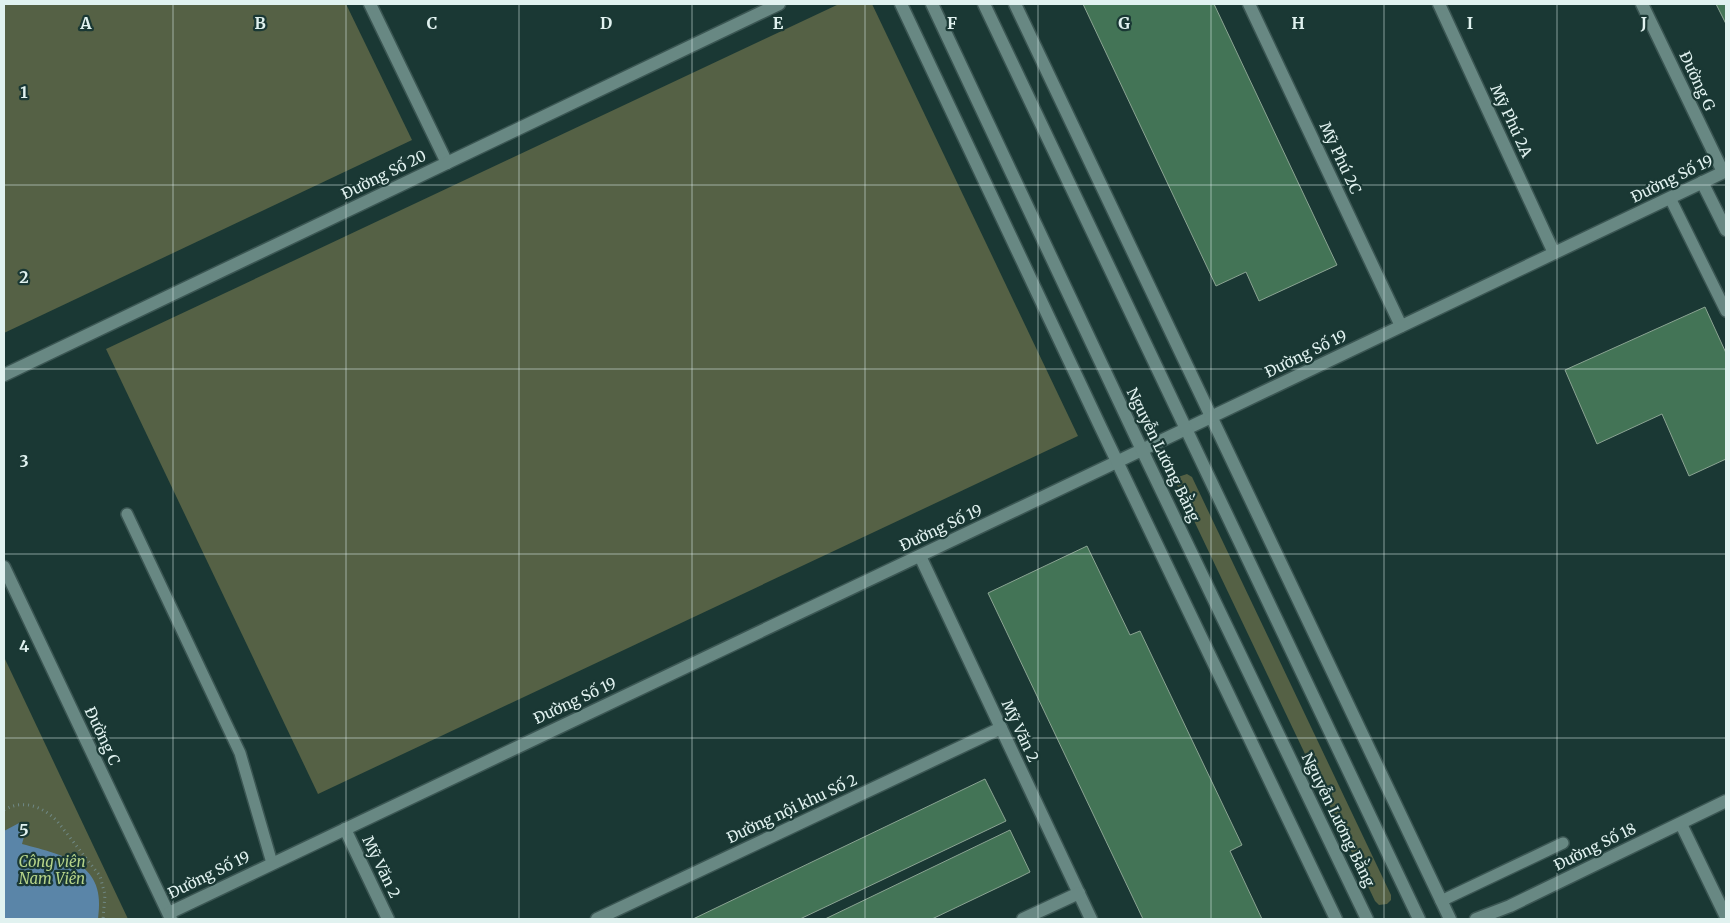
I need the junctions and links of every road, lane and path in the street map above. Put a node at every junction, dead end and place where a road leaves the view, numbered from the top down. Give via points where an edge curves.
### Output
1 (370, 4) edge
2 (779, 4) edge
3 (901, 4) edge
4 (932, 4) edge
5 (984, 4) edge
6 (1014, 4) edge
7 (1249, 4) edge
8 (1439, 4) edge
9 (1642, 4) edge
10 (447, 163) junction
11 (1724, 172) edge
12 (1702, 182) junction
13 (1670, 198) junction
14 (1726, 230) edge
15 (1554, 253) junction
16 (1726, 311) edge
17 (1401, 326) junction
18 (4, 375) edge
19 (1211, 417) junction
20 (1186, 429) junction
21 (1142, 450) junction
22 (1117, 462) junction
23 (127, 514) dead end
24 (920, 556) junction
25 (4, 567) edge
26 (1000, 728) junction
27 (1726, 801) edge
28 (4, 810) edge
29 (1681, 824) junction
30 (345, 829) junction
31 (1563, 843) dead end
32 (272, 863) junction
33 (1079, 892) junction
34 (1441, 901) junction
35 (170, 916) edge
36 (1726, 917) edge
37 (103, 919) edge
38 (388, 919) edge
39 (597, 919) edge
40 (1023, 919) edge
41 (1091, 919) edge
42 (1336, 919) edge
43 (1367, 919) edge
44 (1419, 919) edge
45 (1450, 919) edge
46 (1476, 919) edge

1 - 10 street
2 - 10 street, Đường Số 20
3 - 22 street
4 - 21 street, Nguyễn Lương Bằng
5 - 20 street, Nguyễn Lương Bằng
6 - 19 street
7 - 17 street, Mỹ Phú 2C
8 - 15 street, Mỹ Phú 2A
9 - 11 street, Đường G
10 - 18 street, Đường Số 20
11 - 12 street, Đường Số 19
12 - 13 street, Đường Số 19
12 - 14 street
13 - 15 street, Đường Số 19
13 - 16 lane
15 - 17 street, Đường Số 19
17 - 19 street, Đường Số 19
19 - 20 street, Đường Số 19
19 - 34 street
20 - 21 street, Đường Số 19
20 - 44 street, Nguyễn Lương Bằng
21 - 22 street, Đường Số 19
21 - 43 street, Nguyễn Lương Bằng
22 - 24 street, Đường Số 19
22 - 42 street
23 - 32 lane via 240,753
24 - 26 street, Mỹ Văn 2
24 - 30 street, Đường Số 19
25 - 35 street, Đường C
26 - 33 street, Mỹ Văn 2
26 - 39 street, Đường nội khu Số 2
27 - 29 street, Đường Số 18
28 - 37 path via 26,804 49,813 57,821 100,876 105,895
29 - 36 street
29 - 46 street, Đường Số 18 via 1510,906
30 - 32 street, Đường Số 19
30 - 38 street, Mỹ Văn 2
31 - 34 lane
32 - 35 street, Đường Số 19
33 - 40 street
33 - 41 street, Mỹ Văn 2
34 - 45 street

